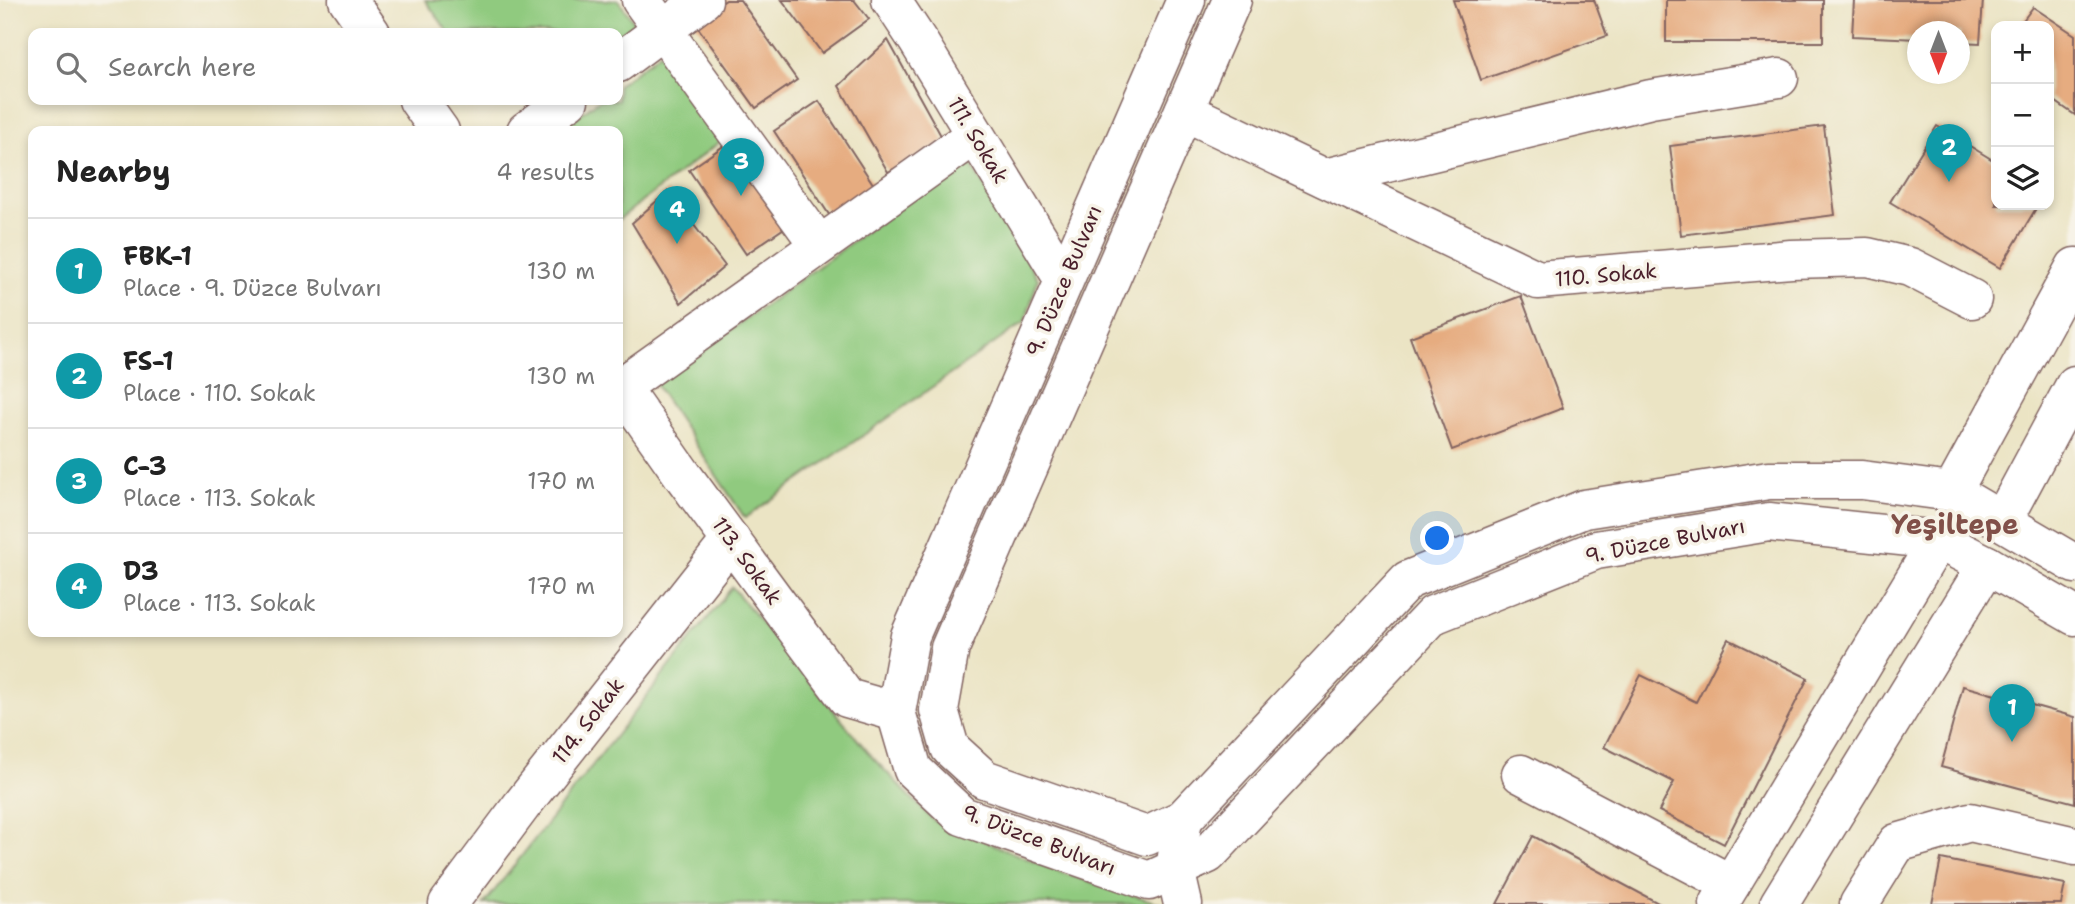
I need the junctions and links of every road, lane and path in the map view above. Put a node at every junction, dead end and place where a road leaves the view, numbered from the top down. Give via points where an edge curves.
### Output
1 (348, 0) edge
2 (702, 0) edge
3 (891, 0) edge
4 (1186, 0) edge
5 (1232, 0) edge
6 (652, 15) edge
7 (368, 28) edge
8 (623, 56) edge
9 (1779, 78) dead end
10 (422, 105) edge
11 (562, 105) edge
12 (1184, 111) junction
13 (436, 126) edge
14 (533, 126) edge
15 (975, 135) junction
16 (1325, 178) junction
17 (819, 245) junction
18 (2075, 267) edge
19 (1064, 280) junction
20 (1972, 299) dead end
21 (623, 382) edge
22 (2075, 385) edge
23 (623, 391) edge
24 (1952, 492) junction
25 (2002, 521) junction
26 (731, 540) junction
27 (1938, 540) junction
28 (2075, 564) edge
29 (1987, 565) junction
30 (2075, 616) edge
31 (896, 712) junction
32 (1521, 774) dead end
33 (1182, 819) junction
34 (2075, 846) edge
35 (1179, 887) edge
36 (1725, 894) edge
37 (448, 904) edge
38 (1779, 904) edge
39 (1859, 904) edge

1 - 7 street
2 - 6 street
3 - 15 street, 111. Sokak
4 - 19 street, 9. Düzce Bulvarı
5 - 12 street, 9. Düzce Bulvarı
6 - 8 street
6 - 17 street
9 - 16 street via 1651,99
10 - 13 street
11 - 14 street
12 - 16 street, 110. Sokak
12 - 33 street, 9. Düzce Bulvarı via 950,648 939,710 950,748 984,779 1147,836
15 - 17 street
15 - 19 street, 111. Sokak
16 - 20 street, 110. Sokak via 1538,280 1867,257 1910,267
17 - 21 street
18 - 24 street
19 - 31 street, 9. Düzce Bulvarı via 910,636
22 - 25 street
23 - 26 street, 113. Sokak
24 - 25 street, 9. Düzce Bulvarı
24 - 33 street, 9. Düzce Bulvarı via 1862,480 1769,480 1584,509 1408,580
25 - 28 street, 9. Düzce Bulvarı
26 - 31 street, 113. Sokak via 847,698
26 - 37 street, 114. Sokak
27 - 29 street, 9. Düzce Bulvarı
27 - 35 street, 9. Düzce Bulvarı via 1769,522 1596,550 1433,615
27 - 36 street
29 - 30 street, 9. Düzce Bulvarı
29 - 38 street
31 - 35 street, 9. Düzce Bulvarı via 913,771 962,816 1149,881
32 - 36 street
33 - 35 street
34 - 39 street via 1970,822 1898,843

